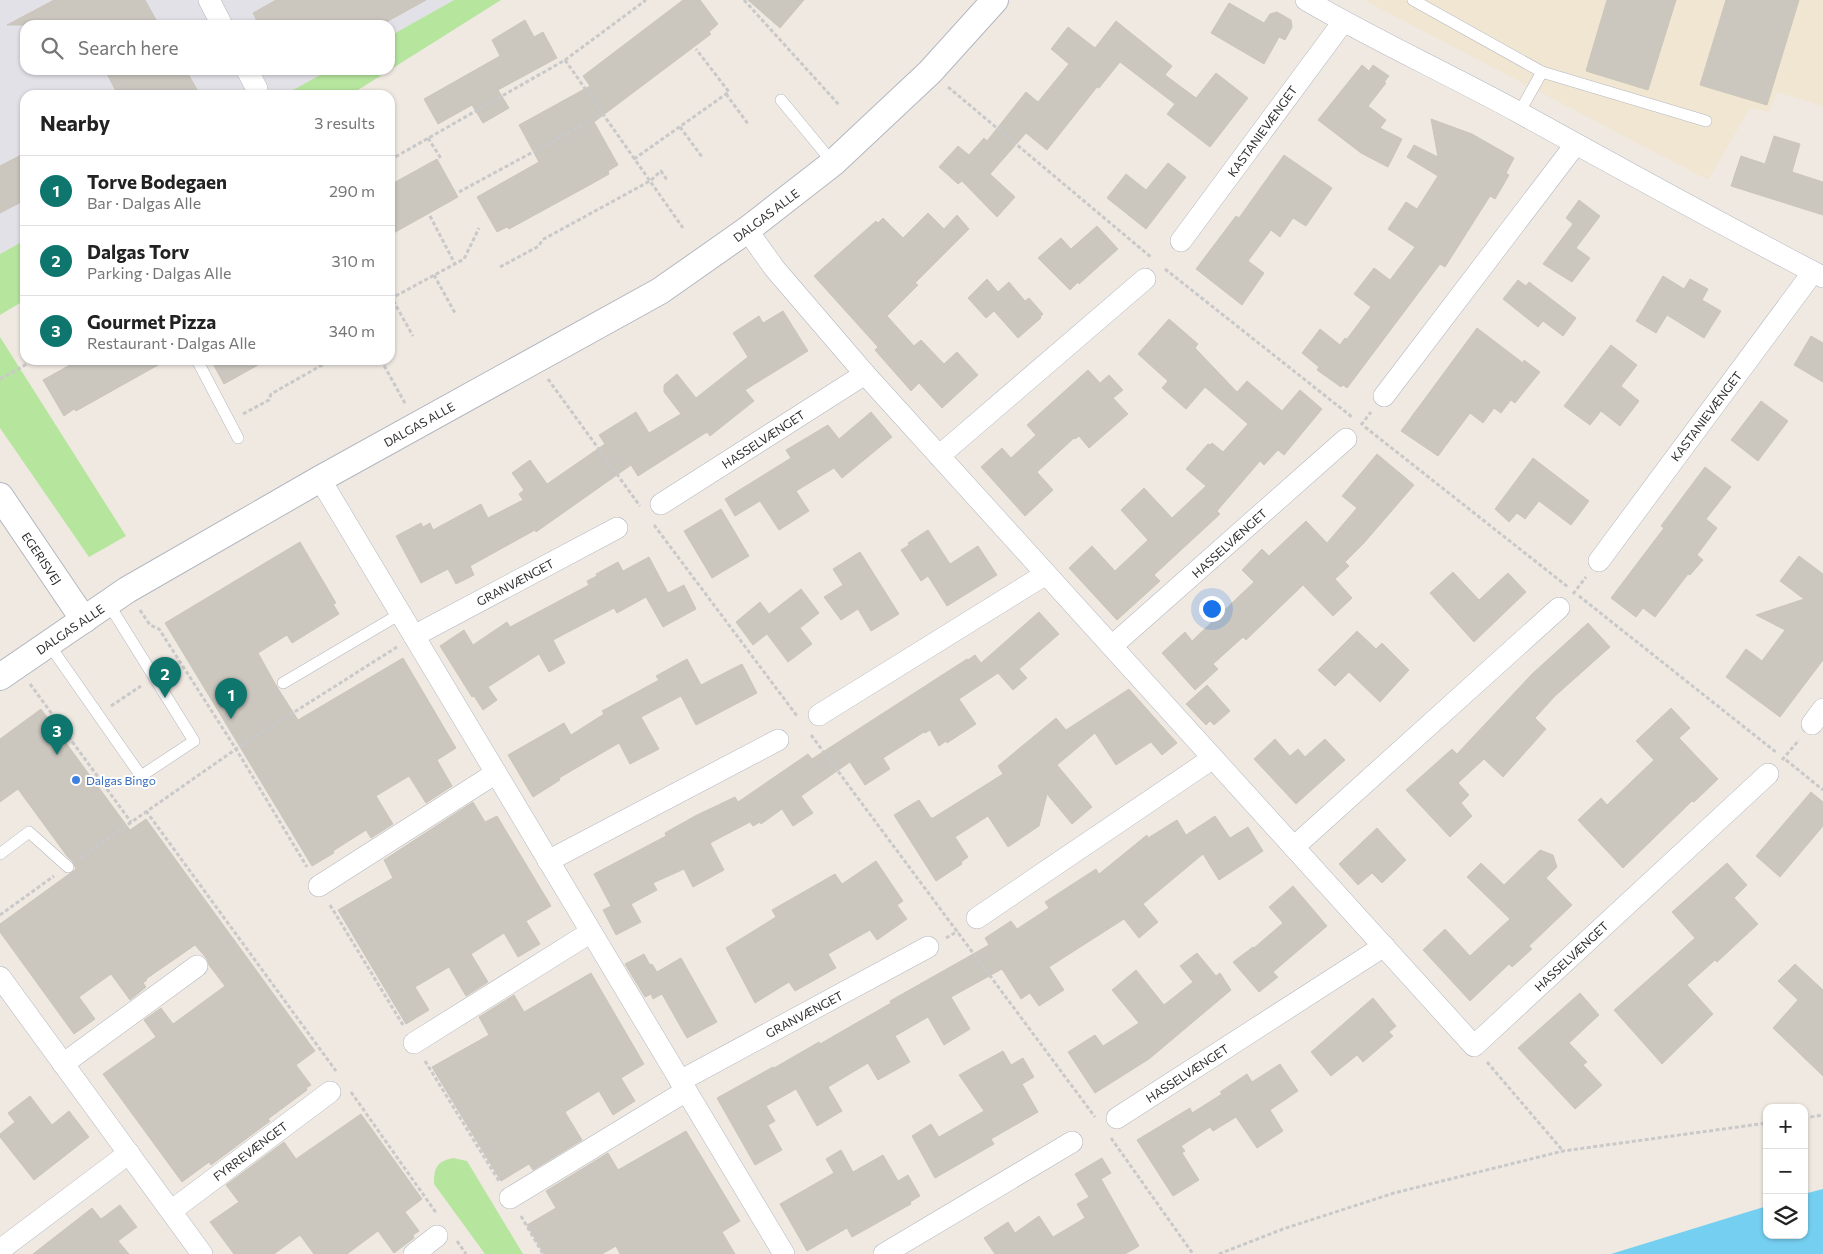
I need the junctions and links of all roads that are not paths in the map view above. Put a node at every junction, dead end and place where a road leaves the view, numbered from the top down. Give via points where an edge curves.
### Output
1 (209, 0) edge
2 (994, 0) edge
3 (1306, 0) edge
4 (1413, 0) edge
5 (219, 20) edge
6 (1343, 22) junction
7 (1542, 72) junction
8 (250, 75) edge
9 (257, 89) dead end
10 (781, 100) dead end
11 (1519, 113) junction
12 (1706, 121) dead end
13 (1575, 145) junction
14 (833, 163) junction
15 (747, 230) junction
16 (1181, 241) dead end
17 (1818, 275) edge
18 (1145, 279) road end
19 (200, 365) edge
20 (865, 374) junction
21 (1384, 396) road end
22 (238, 438) dead end
23 (1346, 439) road end
24 (940, 456) junction
25 (320, 479) junction
26 (0, 496) edge
27 (654, 509) road end
28 (617, 528) dead end
29 (1599, 560) road end
30 (1046, 574) junction
31 (117, 597) junction
32 (1558, 608) road end
33 (400, 614) junction
34 (84, 620) junction
35 (414, 636) junction
36 (48, 643) junction
37 (1112, 646) junction
38 (8, 671) edge
39 (283, 683) dead end
40 (812, 721) road end
41 (778, 740) dead end
42 (1213, 758) junction
43 (496, 773) junction
44 (1768, 774) road end
45 (1294, 848) junction
46 (0, 854) edge
47 (548, 860) junction
48 (68, 867) road end
49 (319, 886) road end
50 (977, 918) road end
51 (591, 932) junction
52 (1384, 946) junction
53 (928, 947) road end
54 (197, 966) dead end
55 (0, 977) edge
56 (414, 1044) road end
57 (63, 1064) junction
58 (338, 1084) road end
59 (683, 1086) junction
60 (1110, 1122) road end
61 (1072, 1142) dead end
62 (128, 1153) junction
63 (510, 1198) road end
64 (170, 1211) junction
65 (446, 1238) road end
66 (0, 1250) edge
67 (779, 1252) edge
68 (202, 1254) edge
69 (414, 1254) edge
70 (884, 1254) edge

1 - 5 street
2 - 14 street, DALGAS ALLE via 930,72
3 - 6 street, KASTANIEVÆNGET
4 - 7 lane
6 - 11 street, KASTANIEVÆNGET
6 - 16 street, KASTANIEVÆNGET
7 - 11 lane
7 - 12 lane
8 - 9 street
10 - 14 lane
11 - 13 street, KASTANIEVÆNGET
13 - 17 street, KASTANIEVÆNGET
13 - 21 street
14 - 15 street, DALGAS ALLE
15 - 20 street via 775,269
15 - 25 street, DALGAS ALLE via 660,291
17 - 29 street, KASTANIEVÆNGET
18 - 24 street
19 - 22 lane
20 - 24 street
20 - 27 street, HASSELVÆNGET
23 - 37 street, HASSELVÆNGET
24 - 30 street
25 - 31 street, DALGAS ALLE
25 - 33 street
26 - 34 street, EGERISVEJ
28 - 35 street, GRANVÆNGET
30 - 37 street
30 - 40 street
31 - 34 street, DALGAS ALLE
31 - 36 lane via 133,644 194,741 141,776
32 - 45 street
33 - 35 street
33 - 39 lane
34 - 36 street, DALGAS ALLE
35 - 43 street
36 - 38 street, DALGAS ALLE
37 - 42 street
41 - 47 street
42 - 45 street
42 - 50 street
43 - 47 street
43 - 49 street
44 - 52 street, HASSELVÆNGET via 1474,1046
45 - 52 street
46 - 48 lane via 30,832
47 - 51 street
51 - 56 street
51 - 59 street
52 - 60 street, HASSELVÆNGET
53 - 59 street, GRANVÆNGET
54 - 57 street
55 - 57 street
57 - 62 street
58 - 64 street, FYRREVÆNGET
59 - 63 street, GRANVÆNGET
59 - 67 street
61 - 70 street
62 - 64 street
62 - 66 street
64 - 68 street
65 - 69 street

